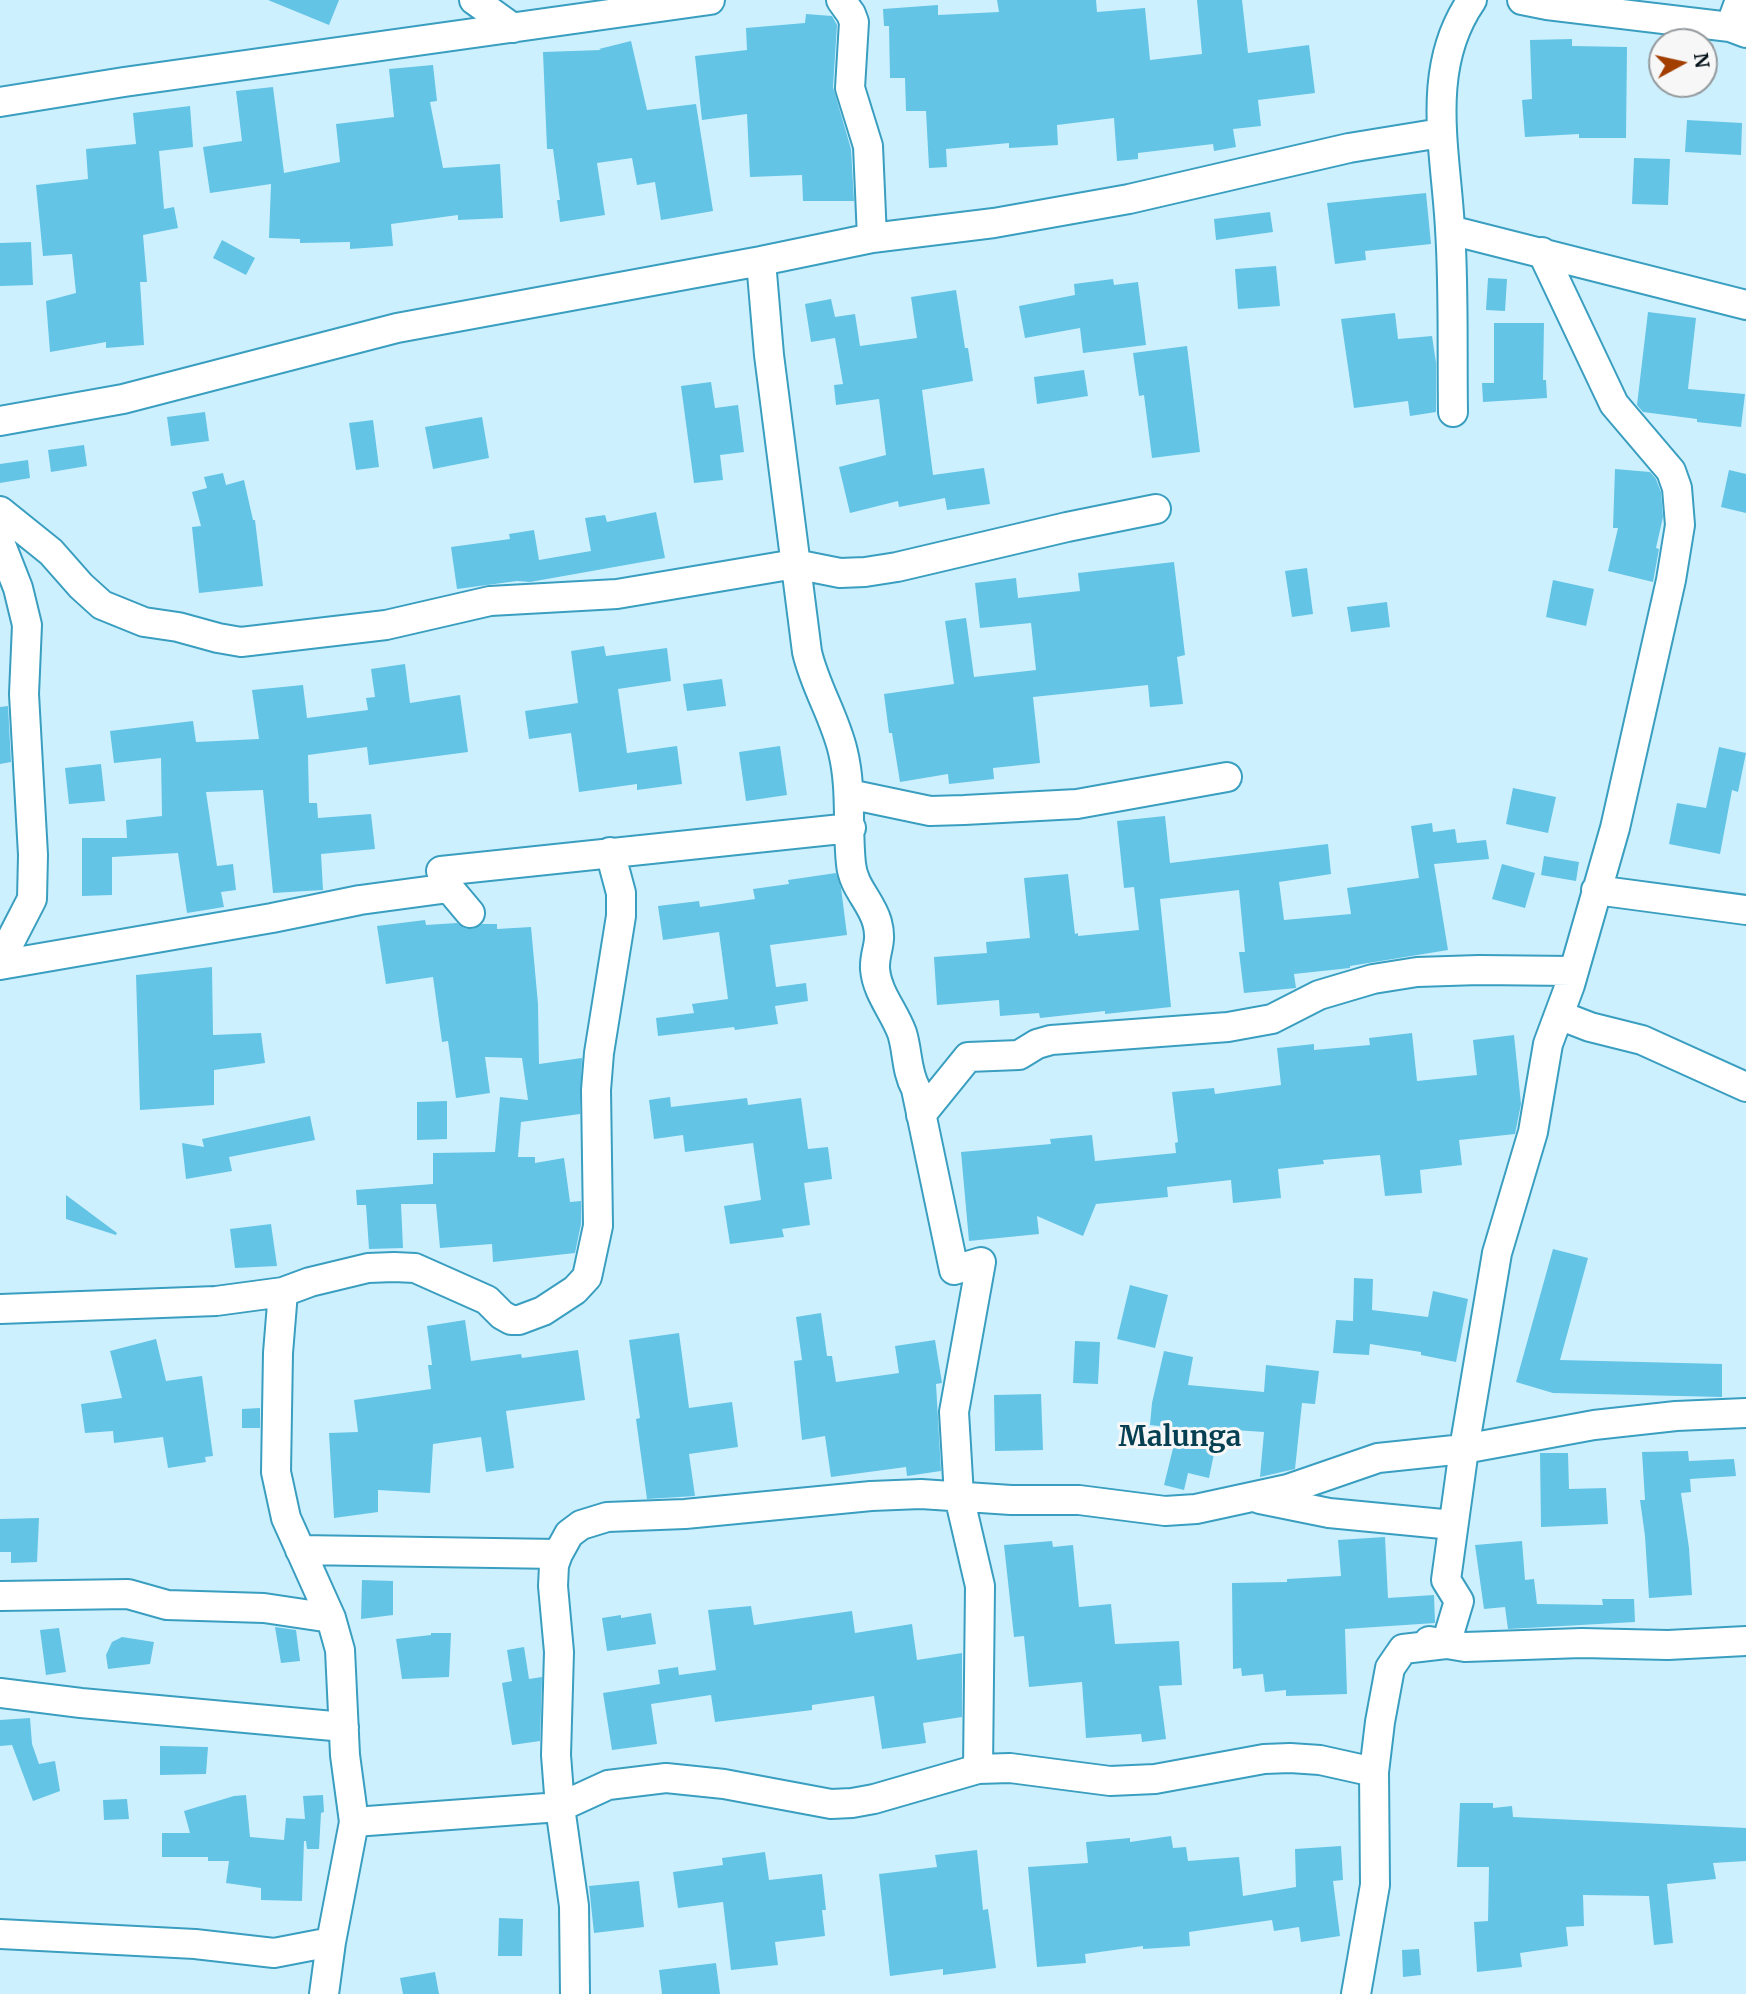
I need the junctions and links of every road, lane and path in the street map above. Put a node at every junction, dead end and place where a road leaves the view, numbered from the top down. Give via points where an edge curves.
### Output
1 (474, 0) edge
2 (710, 0) edge
3 (841, 0) edge
4 (1472, 0) edge
5 (1522, 0) edge
6 (1740, 0) edge
7 (513, 28) junction
8 (1738, 30) edge
9 (0, 102) edge
10 (1441, 132) junction
11 (1450, 230) junction
12 (872, 238) junction
13 (1542, 252) junction
14 (761, 261) junction
15 (1746, 305) edge
16 (1453, 412) dead end
17 (0, 421) edge
18 (1156, 509) dead end
19 (0, 512) edge
20 (0, 542) edge
21 (795, 564) junction
22 (1227, 777) dead end
23 (849, 794) junction
24 (851, 828) junction
25 (610, 852) junction
26 (449, 888) junction
27 (1596, 890) junction
28 (1746, 910) edge
29 (470, 914) dead end
30 (0, 963) edge
31 (1572, 971) junction
32 (1559, 1015) junction
33 (1746, 1087) edge
34 (920, 1115) junction
35 (283, 1292) junction
36 (0, 1309) edge
37 (1746, 1413) edge
38 (1464, 1449) junction
39 (959, 1496) junction
40 (1250, 1497) junction
41 (1453, 1525) junction
42 (300, 1550) junction
43 (558, 1554) junction
44 (0, 1597) edge
45 (331, 1618) junction
46 (1746, 1641) edge
47 (1446, 1644) junction
48 (0, 1693) edge
49 (344, 1727) junction
50 (978, 1769) junction
51 (1374, 1772) junction
52 (560, 1807) junction
53 (354, 1822) junction
54 (0, 1934) edge
55 (331, 1942) junction
56 (324, 1994) edge
57 (575, 1994) edge
58 (1354, 1994) edge

1 - 7 street
2 - 7 street
3 - 12 street via 854,22 850,88 868,146
4 - 10 street via 1448,53 1440,93
5 - 8 street
6 - 8 street
7 - 9 street
10 - 11 street
10 - 12 street via 1349,148 1129,199
11 - 13 street
11 - 16 street
12 - 14 street
13 - 15 street
13 - 27 street via 1614,404 1671,471 1680,512 1671,580 1638,729
14 - 17 street via 397,328 123,399
14 - 21 street
18 - 21 street via 875,570 841,573
19 - 21 street via 51,552 102,605 144,622 241,642 386,625 490,601 617,594
20 - 30 street via 27,625 24,694 33,855 32,899
21 - 23 street via 812,673 837,729
22 - 23 street via 1077,804 964,810 930,811
23 - 24 street
24 - 25 street
24 - 34 street via 852,873 880,934 875,965 879,986 902,1032
25 - 26 street via 440,871
25 - 35 street via 621,893 621,915 599,1053 598,1226 587,1277 543,1311 519,1320 506,1318 487,1300 415,1269 368,1268
26 - 29 street
26 - 30 street
27 - 28 street
27 - 31 street
31 - 32 street
31 - 34 street via 1417,972 1319,995 1272,1019 1228,1027 1051,1040 1018,1055 968,1057
32 - 33 street via 1642,1040
32 - 38 street via 1548,1044 1533,1132 1497,1253
34 - 39 street via 954,1270 981,1262 954,1412
35 - 36 street via 216,1301
35 - 42 street via 276,1472 286,1518
37 - 38 street via 1594,1425
38 - 40 street via 1378,1458
38 - 41 street
39 - 40 street via 1079,1500 1165,1511
39 - 43 street via 872,1496 607,1517 574,1529
39 - 50 street via 981,1586
40 - 41 street via 1329,1513
41 - 47 street via 1446,1580 1459,1601
42 - 43 street
42 - 45 street
43 - 52 street via 553,1586 559,1652 556,1755
44 - 45 street via 128,1594 167,1605 264,1608
45 - 49 street via 340,1650
46 - 47 street
47 - 51 street via 1403,1649 1395,1658
48 - 49 street
49 - 53 street
50 - 51 street via 1010,1768 1110,1781 1155,1779 1290,1758
50 - 52 street via 852,1803 831,1804 666,1778 608,1785
51 - 58 street via 1375,1885
52 - 53 street
52 - 57 street via 574,1906
53 - 55 street
54 - 55 street via 195,1944 274,1953
55 - 56 street

